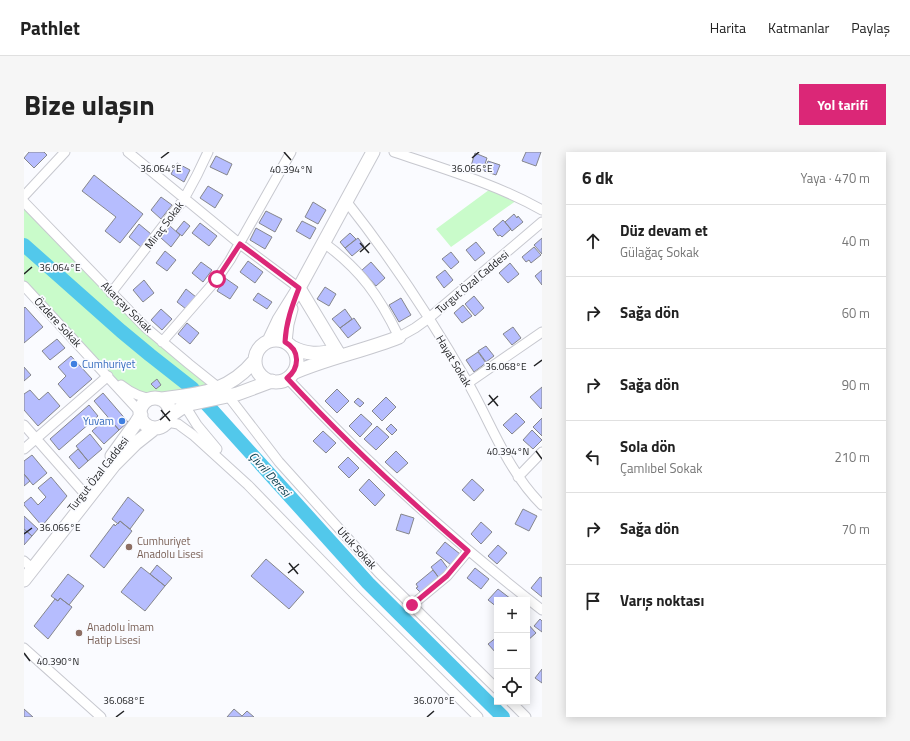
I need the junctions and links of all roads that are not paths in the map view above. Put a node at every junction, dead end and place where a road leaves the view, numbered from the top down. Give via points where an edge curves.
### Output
1 (65, 152) edge
2 (128, 152) edge
3 (208, 152) edge
4 (291, 152) edge
5 (373, 152) edge
6 (394, 152) edge
7 (24, 196) edge
8 (184, 199) junction
9 (346, 201) junction
10 (24, 202) edge
11 (542, 210) edge
12 (542, 222) edge
13 (324, 243) junction
14 (240, 244) junction
15 (24, 286) edge
16 (299, 288) junction
17 (112, 293) junction
18 (429, 318) junction
19 (542, 332) edge
20 (399, 337) junction
21 (269, 341) junction
22 (162, 342) junction
23 (289, 345) junction
24 (337, 351) junction
25 (255, 360) junction
26 (108, 376) junction
27 (290, 376) junction
28 (272, 381) junction
29 (468, 383) junction
30 (224, 392) junction
31 (157, 399) junction
32 (188, 402) junction
33 (141, 413) junction
34 (168, 419) junction
35 (24, 425) edge
36 (155, 428) junction
37 (36, 438) junction
38 (24, 449) edge
39 (542, 452) edge
40 (518, 477) junction
41 (248, 485) junction
42 (84, 493) junction
43 (542, 504) edge
44 (468, 551) junction
45 (27, 566) edge
46 (24, 580) edge
47 (412, 605) junction
48 (542, 610) edge
49 (24, 648) edge
50 (494, 686) edge
51 (514, 705) edge
52 (101, 717) edge
53 (478, 717) edge
54 (526, 717) edge

1 - 7 street
2 - 8 street
3 - 8 street, Miraç Sokak
4 - 14 street
5 - 9 street
6 - 11 street via 484,183
8 - 14 street
8 - 17 street, Miraç Sokak
9 - 13 street
9 - 18 street, Hayat Sokak
10 - 17 street, Akarçay Sokak
12 - 18 street, Turgut Özal Caddesi
13 - 16 street
13 - 20 street via 350,264 372,290 386,310
14 - 16 street
14 - 22 street via 217,279
15 - 26 street, Özdere Sokak
16 - 21 street
16 - 23 street via 288,318
16 - 24 street
17 - 22 street, Akarçay Sokak
18 - 20 street, Turgut Özal Caddesi
18 - 29 street, Hayat Sokak
19 - 29 street
20 - 24 street, Turgut Özal Caddesi
20 - 27 street, Turgut Özal Caddesi via 314,365
21 - 23 street via 277,340
21 - 25 street via 262,344
22 - 30 street, Akarçay Sokak
23 - 24 street, Turgut Özal Caddesi via 311,354
23 - 27 street via 296,354 297,362
25 - 28 street via 260,374
25 - 30 street
26 - 31 street via 136,394
26 - 33 street, Özdere Sokak
26 - 37 street
27 - 28 street via 280,381
27 - 44 street via 327,420 381,474
28 - 30 street
29 - 40 street, Hayat Sokak
30 - 32 street
30 - 47 street, Ufuk Sokak via 279,462 379,573
31 - 32 street
31 - 33 street via 148,400
31 - 34 street via 168,407
32 - 34 street
32 - 41 street via 207,438
33 - 36 street via 144,423
33 - 42 street, Turgut Özal Caddesi via 119,448
34 - 36 street via 163,426
34 - 41 street via 193,435
35 - 37 street
36 - 45 street, Turgut Özal Caddesi via 114,465
37 - 38 street
37 - 42 street
39 - 40 street
40 - 43 street, Hayat Sokak
41 - 53 street
42 - 45 street, Turgut Özal Caddesi
44 - 47 street via 447,576
44 - 48 street
45 - 46 street, Turgut Özal Caddesi
47 - 50 street, Ufuk Sokak
49 - 52 street
51 - 54 street

